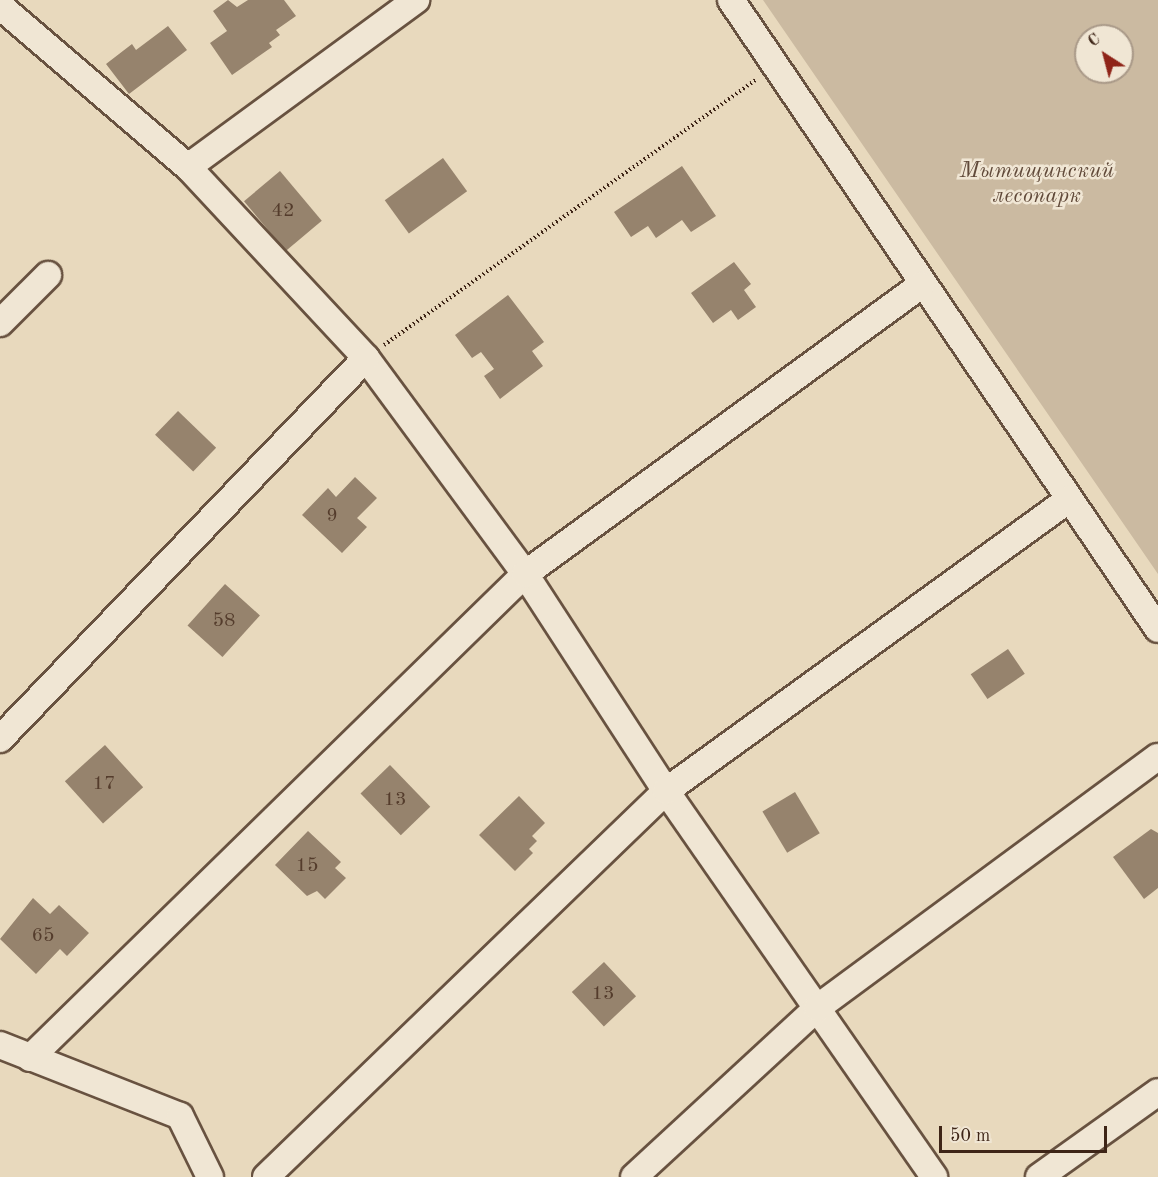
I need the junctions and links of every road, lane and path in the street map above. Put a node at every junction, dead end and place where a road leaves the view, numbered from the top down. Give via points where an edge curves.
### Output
1 (416, 0) edge
2 (731, 0) edge
3 (0, 6) edge
4 (777, 66) junction
5 (188, 167) junction
6 (48, 275) dead end
7 (921, 285) junction
8 (0, 323) edge
9 (366, 358) junction
10 (1069, 499) junction
11 (525, 574) junction
12 (1158, 629) edge
13 (0, 739) edge
14 (1158, 757) edge
15 (666, 791) junction
16 (817, 1008) junction
17 (0, 1045) edge
18 (30, 1058) junction
19 (1158, 1092) edge
20 (210, 1177) edge
21 (266, 1177) edge
22 (634, 1177) edge
23 (934, 1177) edge
24 (1040, 1177) edge

1 - 5 street
2 - 4 street
3 - 5 street
4 - 7 street
4 - 9 path
5 - 9 street
6 - 8 street
7 - 10 street
7 - 11 street
9 - 11 street
9 - 13 street
10 - 12 street
10 - 15 street
11 - 15 street
11 - 18 street
14 - 16 street
15 - 16 street
15 - 21 street
16 - 22 street
16 - 23 street
17 - 18 street
18 - 20 street via 180,1116
19 - 24 street

